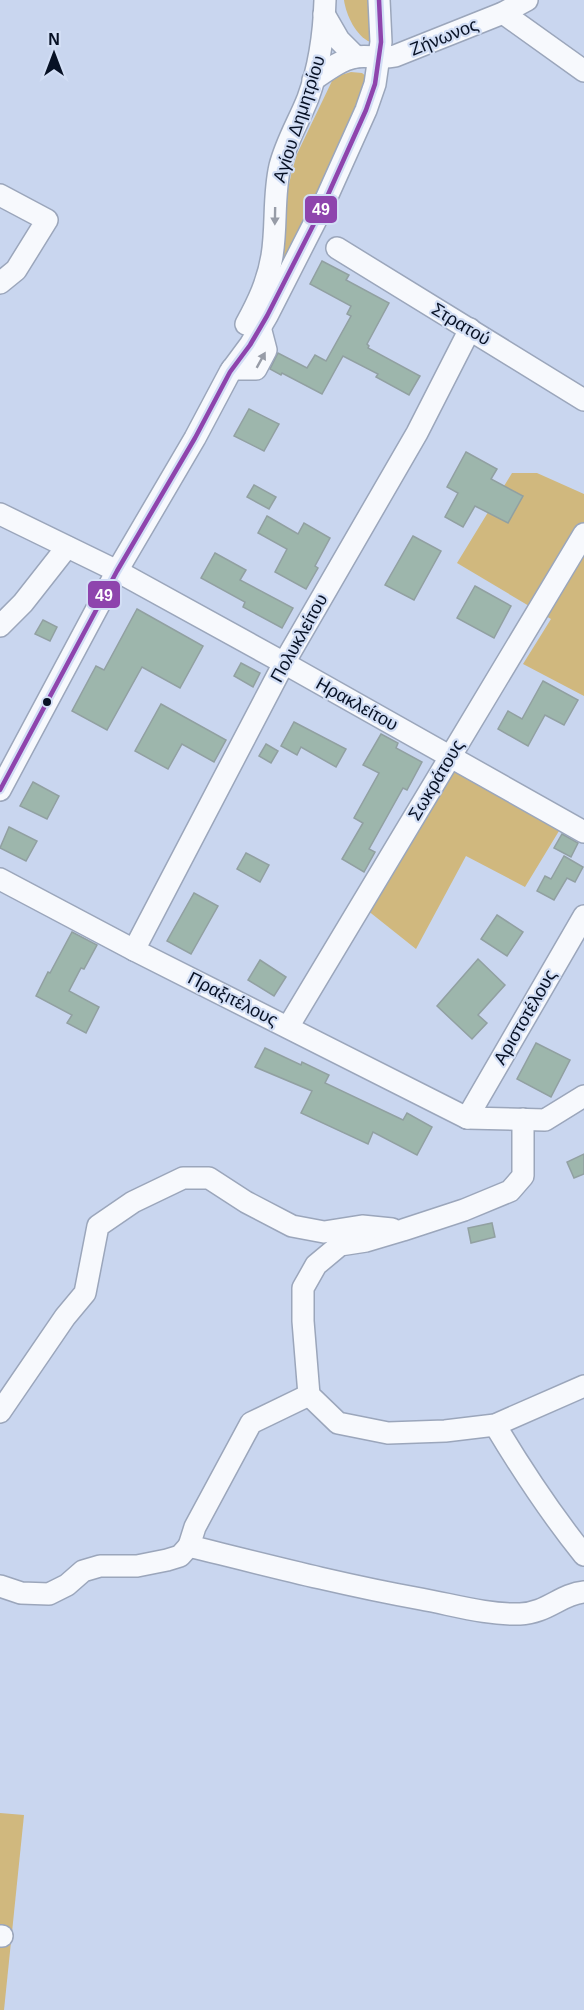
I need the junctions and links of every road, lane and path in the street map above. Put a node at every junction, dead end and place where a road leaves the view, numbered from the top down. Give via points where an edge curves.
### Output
1 (379, 0) edge
2 (527, 0) edge
3 (325, 7) edge
4 (503, 13) junction
5 (357, 57) junction
6 (379, 58) junction
7 (584, 71) edge
8 (313, 80) junction
9 (0, 195) edge
10 (337, 248) dead end
11 (0, 283) edge
12 (470, 329) junction
13 (231, 371) junction
14 (584, 400) edge
15 (0, 514) edge
16 (584, 534) edge
17 (67, 547) junction
18 (117, 571) junction
19 (0, 626) edge
20 (284, 663) junction
21 (450, 756) junction
22 (0, 790) edge
23 (584, 832) edge
24 (0, 879) edge
25 (584, 916) edge
26 (134, 950) junction
27 (288, 1027) junction
28 (584, 1096) edge
29 (467, 1118) junction
30 (523, 1119) junction
31 (403, 1230) junction
32 (584, 1386) edge
33 (309, 1395) junction
34 (0, 1412) edge
35 (495, 1425) junction
36 (189, 1546) junction
37 (584, 1555) edge
38 (0, 1586) edge
39 (584, 1592) edge

1 - 6 street, Αγίου Δημητρίου
2 - 4 street, Ζήνωνος
3 - 5 street via 339,40
3 - 8 street, Αγίου Δημητρίου via 322,48
4 - 6 street, Ζήνωνος via 403,54
4 - 7 street
5 - 6 street, Ζήνωνος
5 - 8 street via 335,65
13 -> 6 street, Αγίου Δημητρίου via 261,327 313,226 366,110
8 -> 13 street, Αγίου Δημητρίου via 279,173 268,276 238,338
9 - 11 street via 47,220 15,270
10 - 12 street, Στρατού
12 - 14 street, Στρατού
12 - 20 street, Πολυκλείτου via 417,433
13 - 18 street, Αγίου Δημητρίου
15 - 17 street, Ηρακλείτου
16 - 21 street, Σωκράτους
17 - 18 street, Ηρακλείτου
17 - 19 street
18 - 20 street, Ηρακλείτου
18 - 22 street, Αγίου Δημητρίου
20 - 21 street, Ηρακλείτου
20 - 26 street, Πολυκλείτου
21 - 23 street, Ηρακλείτου
21 - 27 street, Σωκράτους
24 - 26 street, Πραξιτέλους
25 - 29 street, Αριστοτέλους
26 - 27 street, Πραξιτέλους
27 - 29 street, Πραξιτέλους
28 - 30 street via 545,1120
29 - 30 street
30 - 31 street via 523,1176 510,1191
31 - 33 street via 340,1245 316,1264 303,1288
31 - 34 street via 362,1226 324,1232 292,1226 209,1178 183,1178 133,1202 98,1226 85,1293
32 - 35 street
33 - 35 street via 338,1423 388,1432
33 - 36 street via 250,1423 195,1527
35 - 37 street via 522,1470
36 - 38 street via 180,1556 167,1560 84,1571 49,1594 21,1593
36 - 39 street via 346,1585 496,1614 541,1611 572,1593

